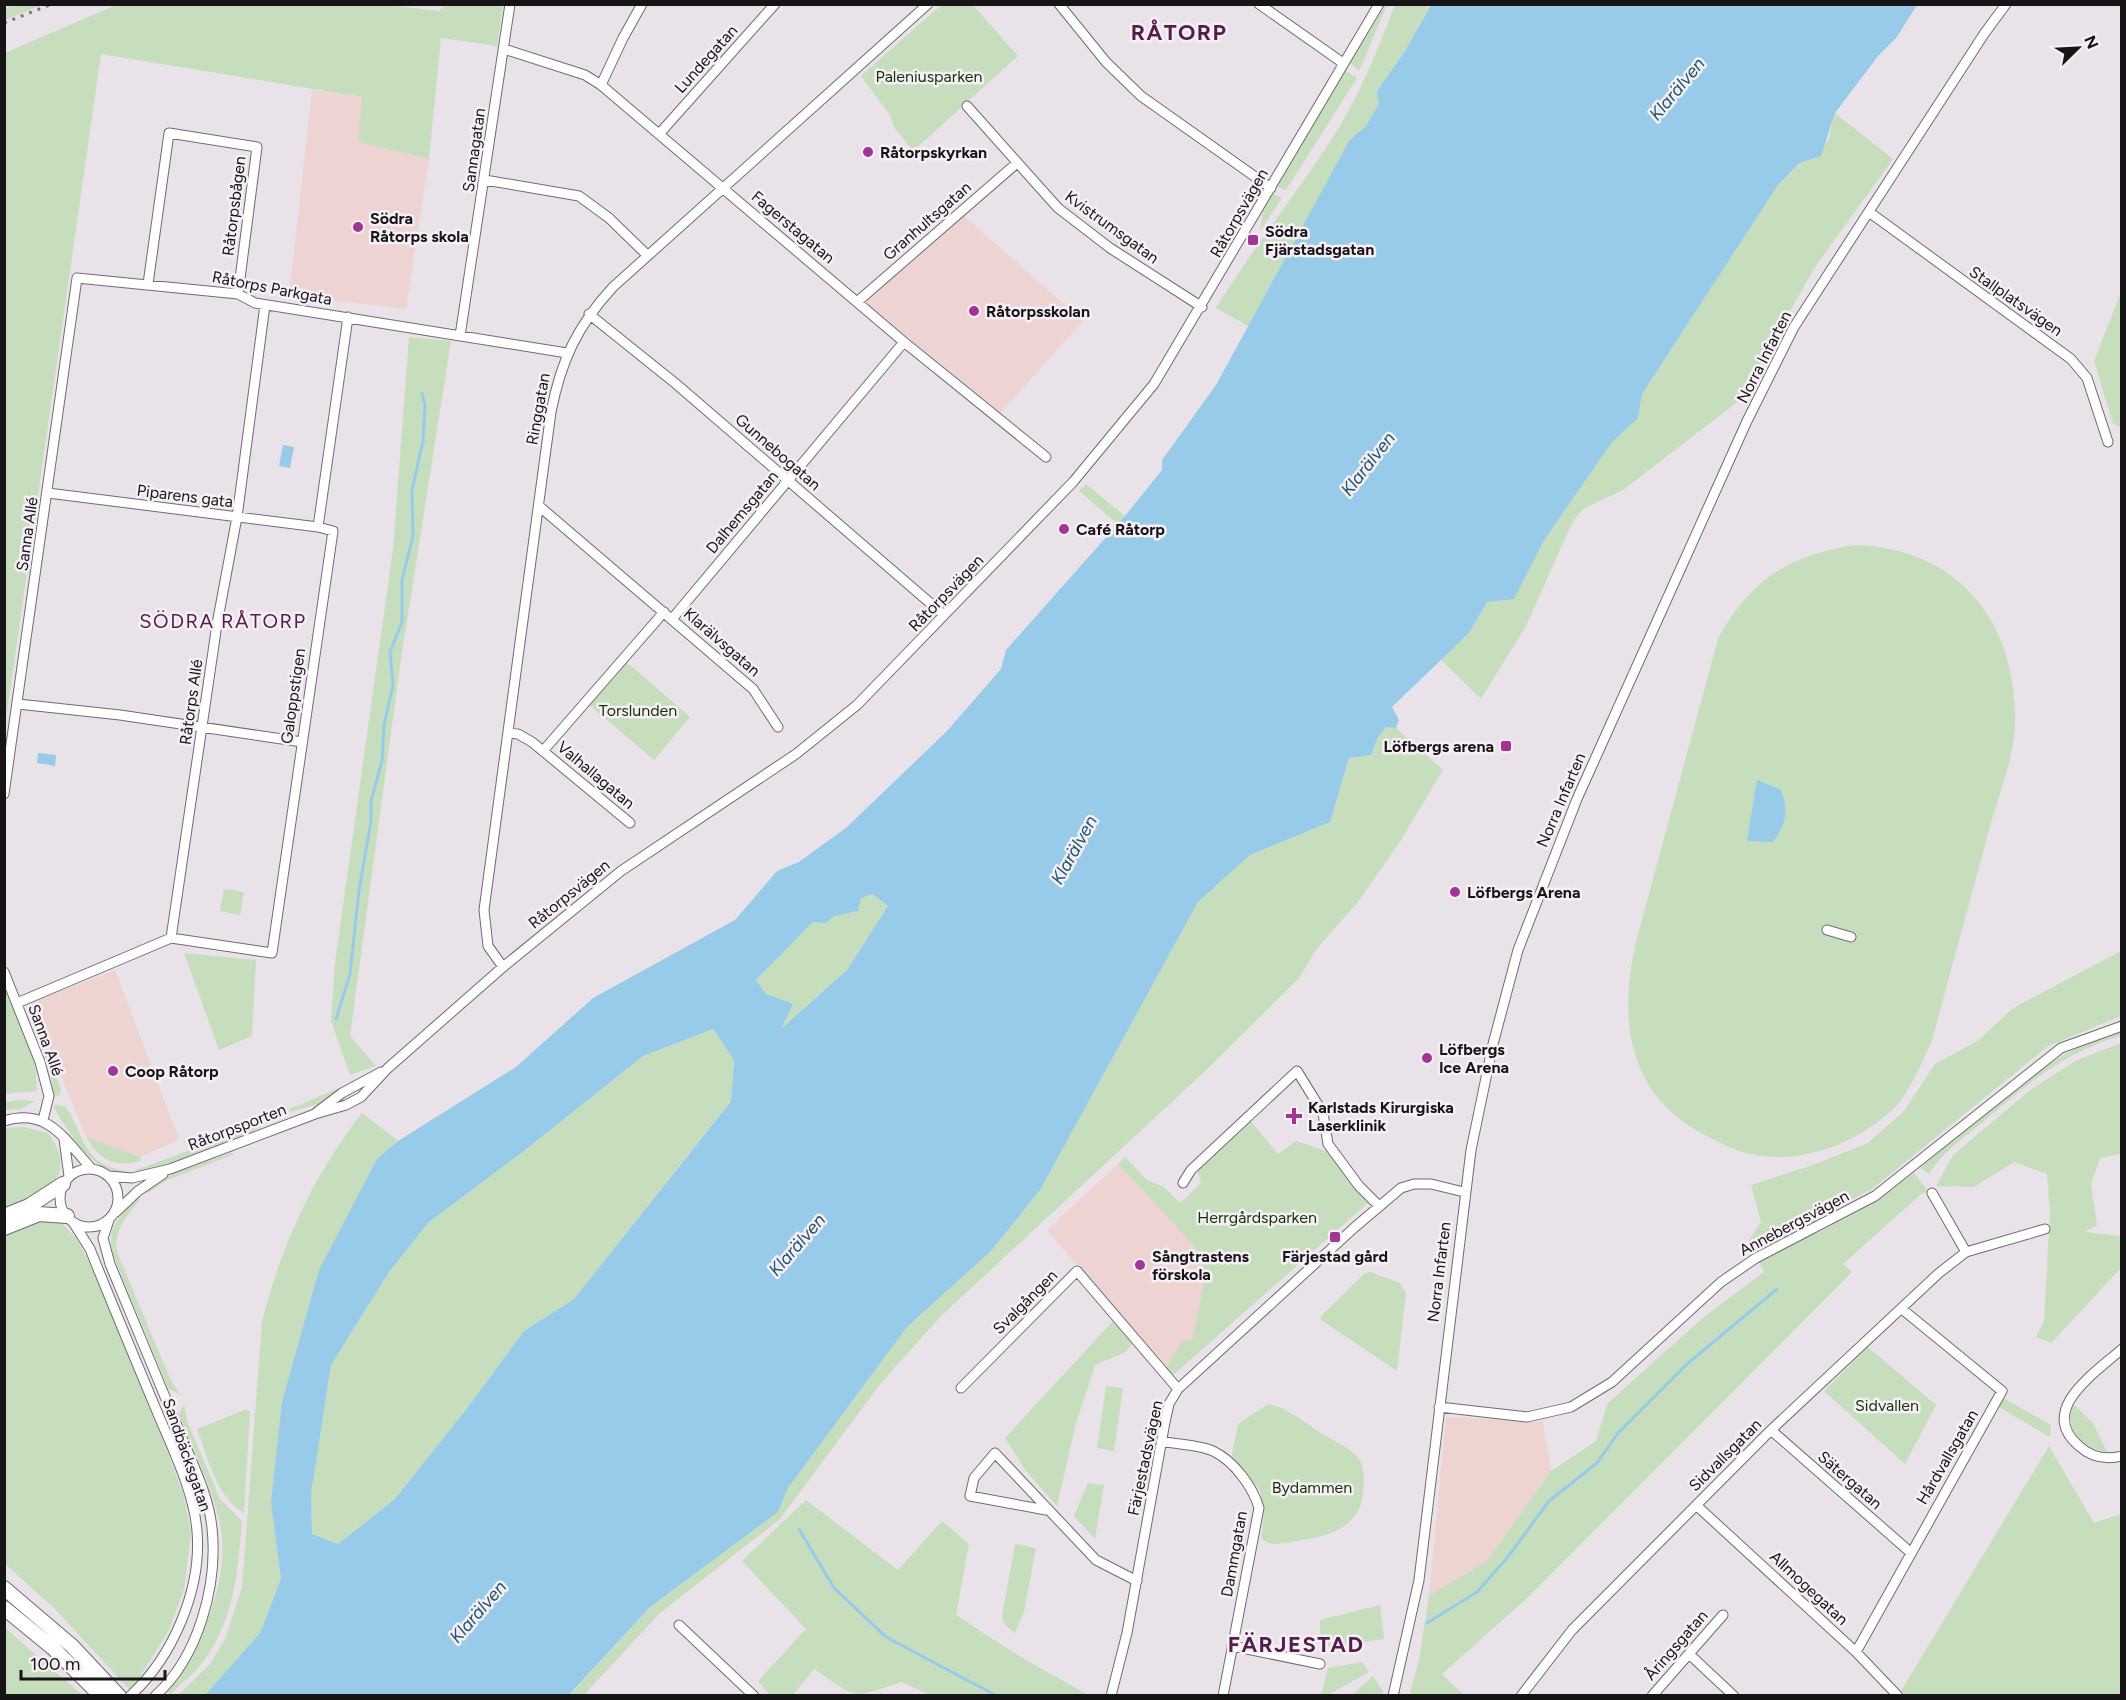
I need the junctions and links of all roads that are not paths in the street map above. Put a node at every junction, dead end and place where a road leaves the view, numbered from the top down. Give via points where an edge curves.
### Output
1 (510, 4) edge
2 (642, 4) edge
3 (775, 4) edge
4 (928, 4) edge
5 (1059, 4) edge
6 (1259, 4) edge
7 (1379, 4) edge
8 (2006, 4) edge
9 (504, 49) junction
10 (1343, 63) junction
11 (601, 85) junction
12 (967, 106) dead end
13 (660, 133) junction
14 (1017, 163) junction
15 (485, 180) junction
16 (723, 187) junction
17 (1271, 188) junction
18 (1869, 212) junction
19 (647, 255) junction
20 (77, 278) joint
21 (148, 284) junction
22 (238, 294) junction
23 (857, 302) junction
24 (265, 304) junction
25 (1202, 307) junction
26 (589, 314) junction
27 (348, 317) junction
28 (460, 336) junction
29 (904, 342) junction
30 (567, 353) junction
31 (2108, 442) dead end
32 (1046, 457) dead end
33 (789, 480) junction
34 (48, 493) junction
35 (539, 506) junction
36 (237, 517) junction
37 (318, 527) junction
38 (663, 612) junction
39 (944, 615) junction
40 (672, 619) junction
41 (604, 680) joint
42 (18, 704) junction
43 (203, 727) junction
44 (778, 727) dead end
45 (508, 733) junction
46 (302, 742) junction
47 (543, 751) junction
48 (4, 794) edge
49 (630, 823) dead end
50 (1827, 930) dead end
51 (1851, 937) dead end
52 (171, 938) junction
53 (503, 967) junction
54 (4, 972) edge
55 (17, 1003) junction
56 (2121, 1026) edge
57 (388, 1068) joint
58 (43, 1120) junction
59 (4, 1121) edge
60 (64, 1139) junction
61 (90, 1168) junction
62 (170, 1169) junction
63 (109, 1176) junction
64 (66, 1180) junction
65 (1183, 1183) dead end
66 (1464, 1192) junction
67 (1932, 1193) dead end
68 (1379, 1206) junction
69 (4, 1216) edge
70 (112, 1216) junction
71 (70, 1219) junction
72 (4, 1228) edge
73 (2045, 1229) dead end
74 (1966, 1252) junction
75 (1902, 1309) junction
76 (2121, 1349) edge
77 (961, 1388) dead end
78 (1178, 1389) junction
79 (1439, 1407) junction
80 (1771, 1430) junction
81 (1162, 1441) junction
82 (2121, 1456) edge
83 (1696, 1505) junction
84 (1046, 1510) junction
85 (1910, 1552) junction
86 (1137, 1581) junction
87 (4, 1588) edge
88 (4, 1608) edge
89 (1723, 1615) dead end
90 (679, 1625) dead end
91 (1232, 1646) junction
92 (1856, 1652) junction
93 (1689, 1654) junction
94 (1320, 1664) dead end
95 (102, 1690) edge
96 (119, 1695) edge
97 (130, 1695) edge
98 (155, 1695) edge
99 (754, 1695) edge
100 (1111, 1695) edge
101 (1223, 1695) edge
102 (1393, 1695) edge
103 (1521, 1695) edge
104 (1652, 1695) edge
105 (1734, 1695) edge
106 (1898, 1695) edge

1 - 9 street, Sannagatan
2 - 11 street
3 - 13 street, Lundegatan
4 - 16 street, Ringgatan
5 - 17 street via 1106,62 1141,96
6 - 10 street
7 - 10 street, Råtorpsvägen
8 - 18 street, Norra Infarten
9 - 11 street, Fagerstagatan via 585,75
9 - 15 street, Sannagatan
10 - 17 street, Råtorpsvägen
11 - 13 street, Fagerstagatan
12 - 14 street, Kvistrumsgatan
13 - 16 street, Fagerstagatan
14 - 23 street, Granhultsgatan
14 - 25 street, Kvistrumsgatan via 1058,208 1110,248
15 - 19 street via 579,196 609,218
15 - 28 street, Sannagatan
16 - 19 street, Ringgatan
16 - 23 street, Fagerstagatan
17 - 25 street, Råtorpsvägen
18 - 31 street, Stallplatsvägen via 2072,358 2087,378
18 - 66 street, Norra Infarten via 1794,327 1572,809 1518,950 1493,1044
19 - 26 street, Ringgatan
20 - 21 street, Råtorps Parkgata
20 - 34 street, Sanna Allé
21 - 22 street, Råtorps Parkgata
21 - 22 street, Råtorpsbågen via 170,133 257,147
22 - 24 street, Råtorps Parkgata
23 - 29 street, Fagerstagatan
24 - 27 street, Råtorps Parkgata
24 - 36 street, Råtorps Allé
25 - 39 street, Råtorpsvägen via 1130,416
26 - 30 street, Ringgatan
26 - 33 street, Gunnebogatan
27 - 28 street, Råtorps Parkgata
27 - 37 street
28 - 30 street
29 - 32 street, Fagerstagatan
29 - 33 street, Dalhemsgatan
30 - 35 street, Ringgatan via 551,412
33 - 39 street, Gunnebogatan
33 - 40 street, Dalhemsgatan
34 - 36 street, Piparens gata
34 - 42 street, Sanna Allé
35 - 38 street, Klarälvsgatan
35 - 45 street, Ringgatan
36 - 37 street, Piparens gata
36 - 43 street, Råtorps Allé
37 - 46 street, Galoppstigen via 333,531
38 - 40 street, Klarälvsgatan
38 - 41 street, Klarälvsgatan
39 - 53 street, Råtorpsvägen via 901,663 829,730 621,872
40 - 44 street, Klarälvsgatan via 753,688
41 - 47 street, Valhallagatan
42 - 43 street
42 - 48 street, Sanna Allé
43 - 46 street
43 - 52 street, Råtorps Allé
45 - 47 street, Valhallagatan via 524,737
45 - 53 street, Ringgatan via 484,910 488,946
46 - 52 street, Galoppstigen via 272,953
47 - 49 street, Valhallagatan
50 - 51 street
52 - 55 street
53 - 57 street, Råtorpsvägen
54 - 55 street, Sanna Allé
55 - 58 street, Sanna Allé via 50,1096
56 - 79 street, Annebergsvägen via 2061,1048 1875,1197 1755,1258 1721,1281 1612,1382 1571,1407 1527,1418
57 - 62 street, Råtorpsporten via 361,1097 346,1105 315,1113
58 - 59 street
58 - 60 street
60 - 61 street
60 - 64 street
61 - 63 street
61 - 64 street
62 - 63 street, Råtorpsporten via 132,1178
62 - 70 street, Råtorpsporten via 138,1191
63 - 70 street via 118,1193
64 - 69 highway via 29,1206
64 - 71 street via 60,1201
65 - 68 street via 1191,1170 1297,1071 1323,1113 1328,1144
66 - 68 street, Färjestadsvägen via 1414,1184 1401,1188
66 - 79 street, Norra Infarten
67 - 74 street
68 - 78 street, Färjestadsvägen
70 - 71 street via 91,1227
70 - 98 street, Sandbäcksgatan via 103,1238 110,1264 201,1486 212,1527 212,1574 204,1613 185,1657
71 - 72 highway via 56,1213 39,1214
71 - 97 street, Sandbäcksgatan via 90,1249 167,1435 188,1491 197,1531 196,1567 187,1606 170,1644 149,1676
73 - 74 street, Sidvallsgatan
74 - 75 street, Sidvallsgatan
75 - 80 street, Sidvallsgatan
75 - 85 street, Hårdvallsgatan via 2002,1391
76 - 82 street via 2066,1402 2063,1421 2074,1442 2088,1454 2110,1459
77 - 78 street, Svalgången via 1077,1271
78 - 81 street, Färjestadsvägen via 1169,1404
79 - 102 street, Norra Infarten via 1419,1580
80 - 83 street, Sidvallsgatan
80 - 85 street, Sätergatan
81 - 86 street, Färjestadsvägen
81 - 91 street, Dammgatan via 1211,1450 1224,1458 1254,1491 1259,1508
83 - 92 street, Allmogegatan
83 - 103 street, Sidvallsgatan via 1572,1630
84 - 84 street via 995,1453 974,1478 970,1496
84 - 86 street via 1096,1560
85 - 92 street, Hårdvallsgatan
86 - 100 street, Färjestadsvägen
87 - 95 highway via 43,1619
88 - 95 highway
89 - 93 street, Åringsgatan
90 - 99 street
91 - 94 street
91 - 101 street, Dammgatan
92 - 106 street, Allmogegatan
93 - 104 street, Åringsgatan
93 - 105 street
95 - 96 highway

